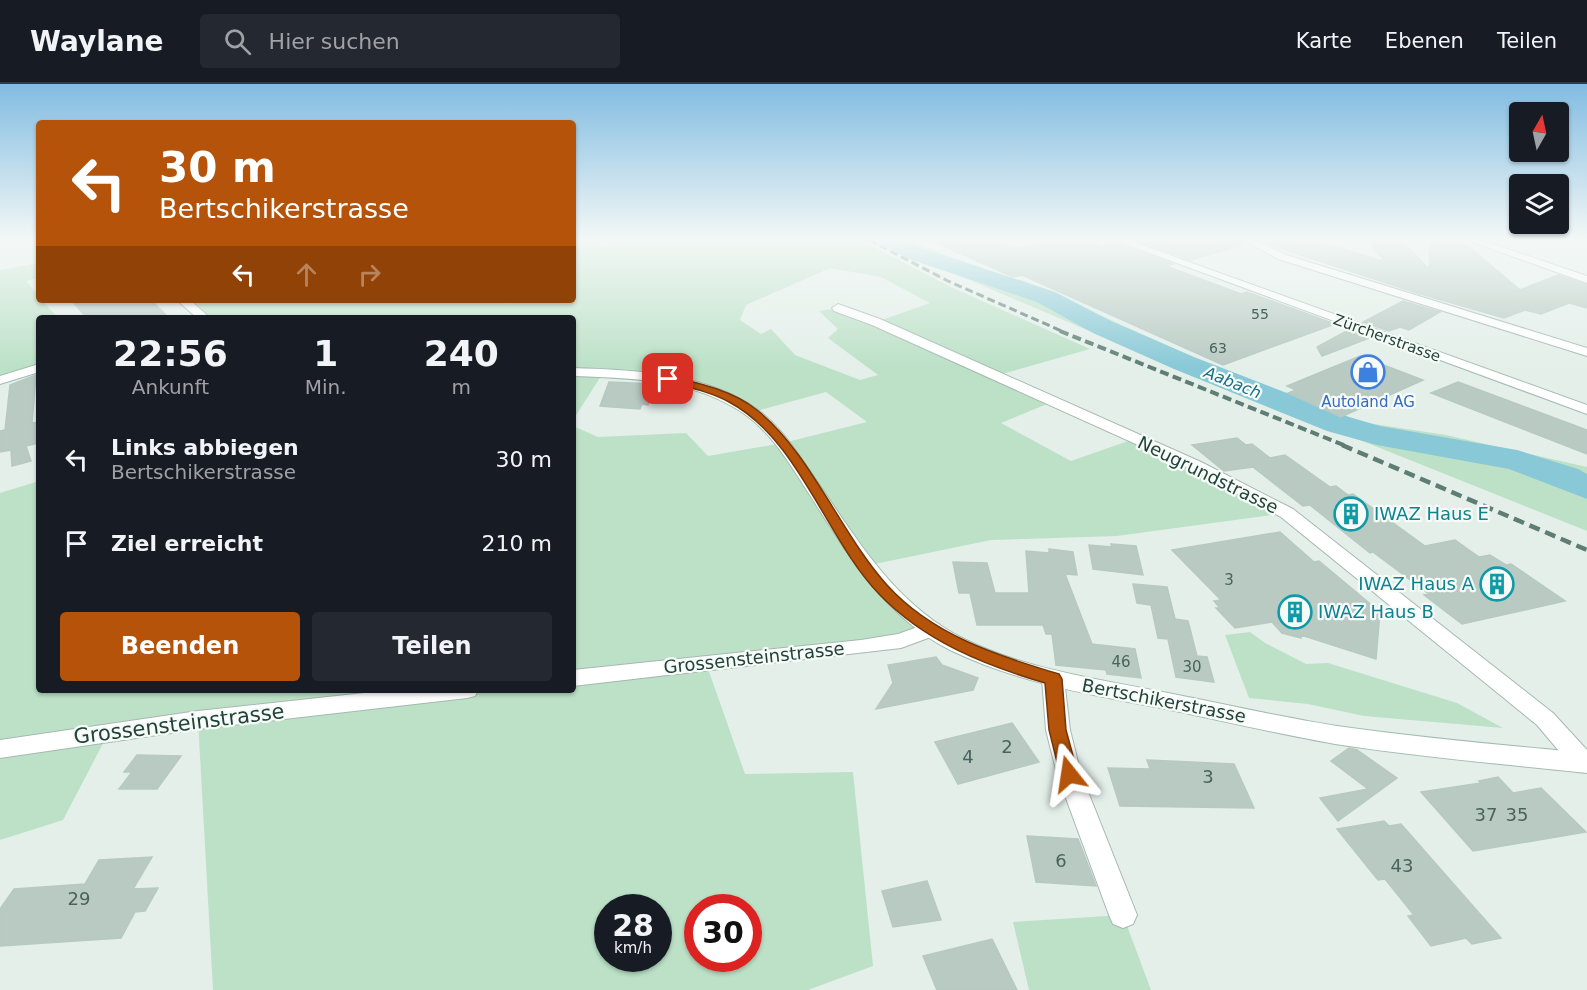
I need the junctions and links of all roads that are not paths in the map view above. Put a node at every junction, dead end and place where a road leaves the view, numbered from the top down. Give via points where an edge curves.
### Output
1 (1235, 282) edge
2 (1359, 282) edge
3 (186, 303) edge
4 (838, 308) dead end
5 (200, 315) edge
6 (1587, 352) edge
7 (36, 369) edge
8 (576, 372) edge
9 (0, 380) edge
10 (1587, 410) edge
11 (932, 629) junction
12 (576, 678) edge
13 (1053, 679) junction
14 (440, 693) edge
15 (0, 749) edge
16 (1586, 763) edge
17 (1124, 915) dead end

1 - 10 street, Zürcherstrasse
2 - 6 street
3 - 5 street
4 - 16 street, Neugrundstrasse via 1196,465 1287,513 1545,719
7 - 9 street
8 - 11 street, Bertschikerstrasse via 668,379 732,399 753,412 783,443 864,566 905,610
11 - 12 street, Grossensteinstrasse via 901,641 861,647
11 - 13 street, Bertschikerstrasse via 989,659
13 - 16 street, Bertschikerstrasse via 1357,738
13 - 17 street via 1058,730 1069,774
14 - 15 street, Grossensteinstrasse via 198,720

